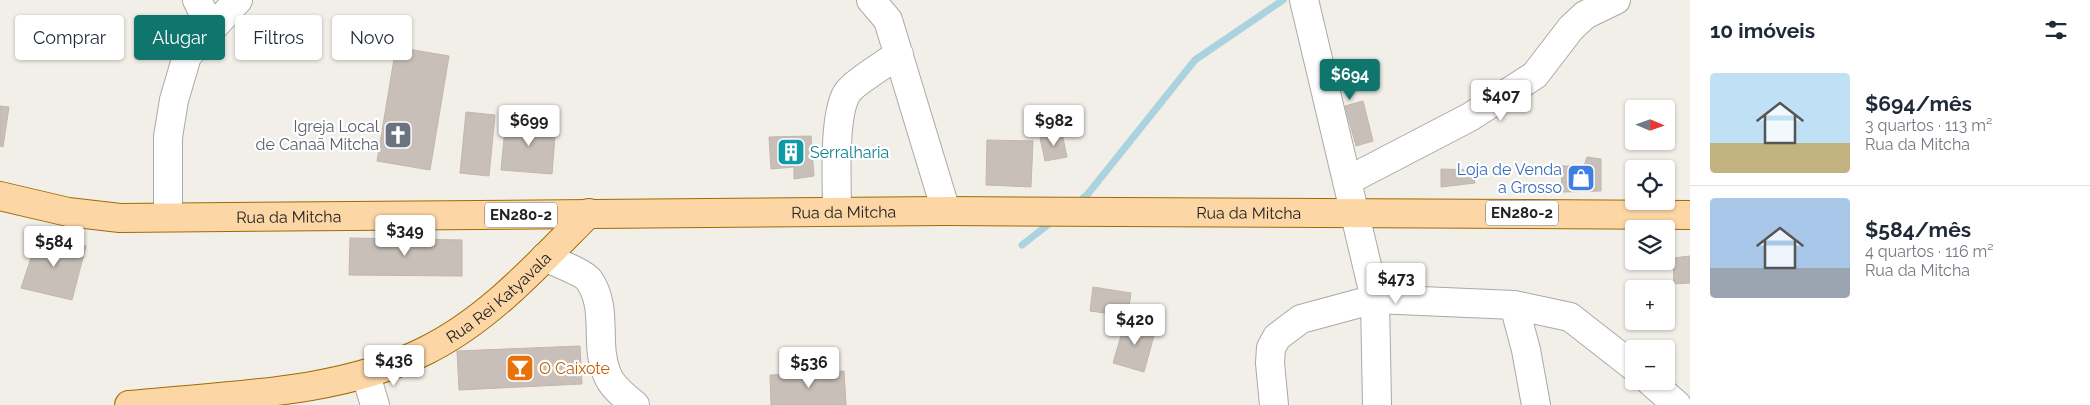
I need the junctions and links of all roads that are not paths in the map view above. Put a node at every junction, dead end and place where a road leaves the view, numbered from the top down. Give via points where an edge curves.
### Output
1 (197, 0) edge
2 (238, 0) edge
3 (871, 0) edge
4 (1304, 0) edge
5 (1616, 0) edge
6 (204, 15) edge
7 (224, 15) edge
8 (899, 54) junction
9 (186, 60) edge
10 (1347, 181) junction
11 (0, 196) edge
12 (837, 211) junction
13 (946, 211) junction
14 (1355, 212) junction
15 (589, 213) junction
16 (1690, 215) edge
17 (168, 217) junction
18 (545, 257) junction
19 (1375, 299) junction
20 (1514, 305) junction
21 (1625, 360) edge
22 (366, 375) junction
23 (1660, 390) edge
24 (129, 405) edge
25 (375, 405) edge
26 (635, 405) edge
27 (1274, 405) edge
28 (1377, 405) edge
29 (1536, 405) edge
30 (1677, 405) edge

1 - 6 street
2 - 7 street
3 - 8 street via 888,20
4 - 10 street
5 - 10 street via 1585,15 1535,75 1470,117
8 - 12 street via 847,92 841,108 838,137
8 - 13 street
9 - 17 street via 168,137
10 - 14 street
11 - 17 main road, Rua da Mitcha / EN280-2 via 68,212 120,218
12 - 13 main road, Rua da Mitcha / EN280-2
12 - 15 main road, Rua da Mitcha / EN280-2
13 - 14 main road, Rua da Mitcha / EN280-2
14 - 16 main road, Rua da Mitcha / EN280-2
14 - 19 street
15 - 17 main road, Rua da Mitcha / EN280-2
15 - 18 main road, Rua Rei Katyavala
18 - 22 main road, Rua Rei Katyavala via 478,318 426,351
18 - 26 street via 588,279 601,308 600,345 607,375 625,398
19 - 20 street
19 - 27 street via 1301,319 1277,337 1271,348 1270,363
19 - 28 street
20 - 21 street via 1570,317
20 - 29 street
22 - 24 main road, Rua Rei Katyavala via 278,390
22 - 25 street
23 - 30 street

